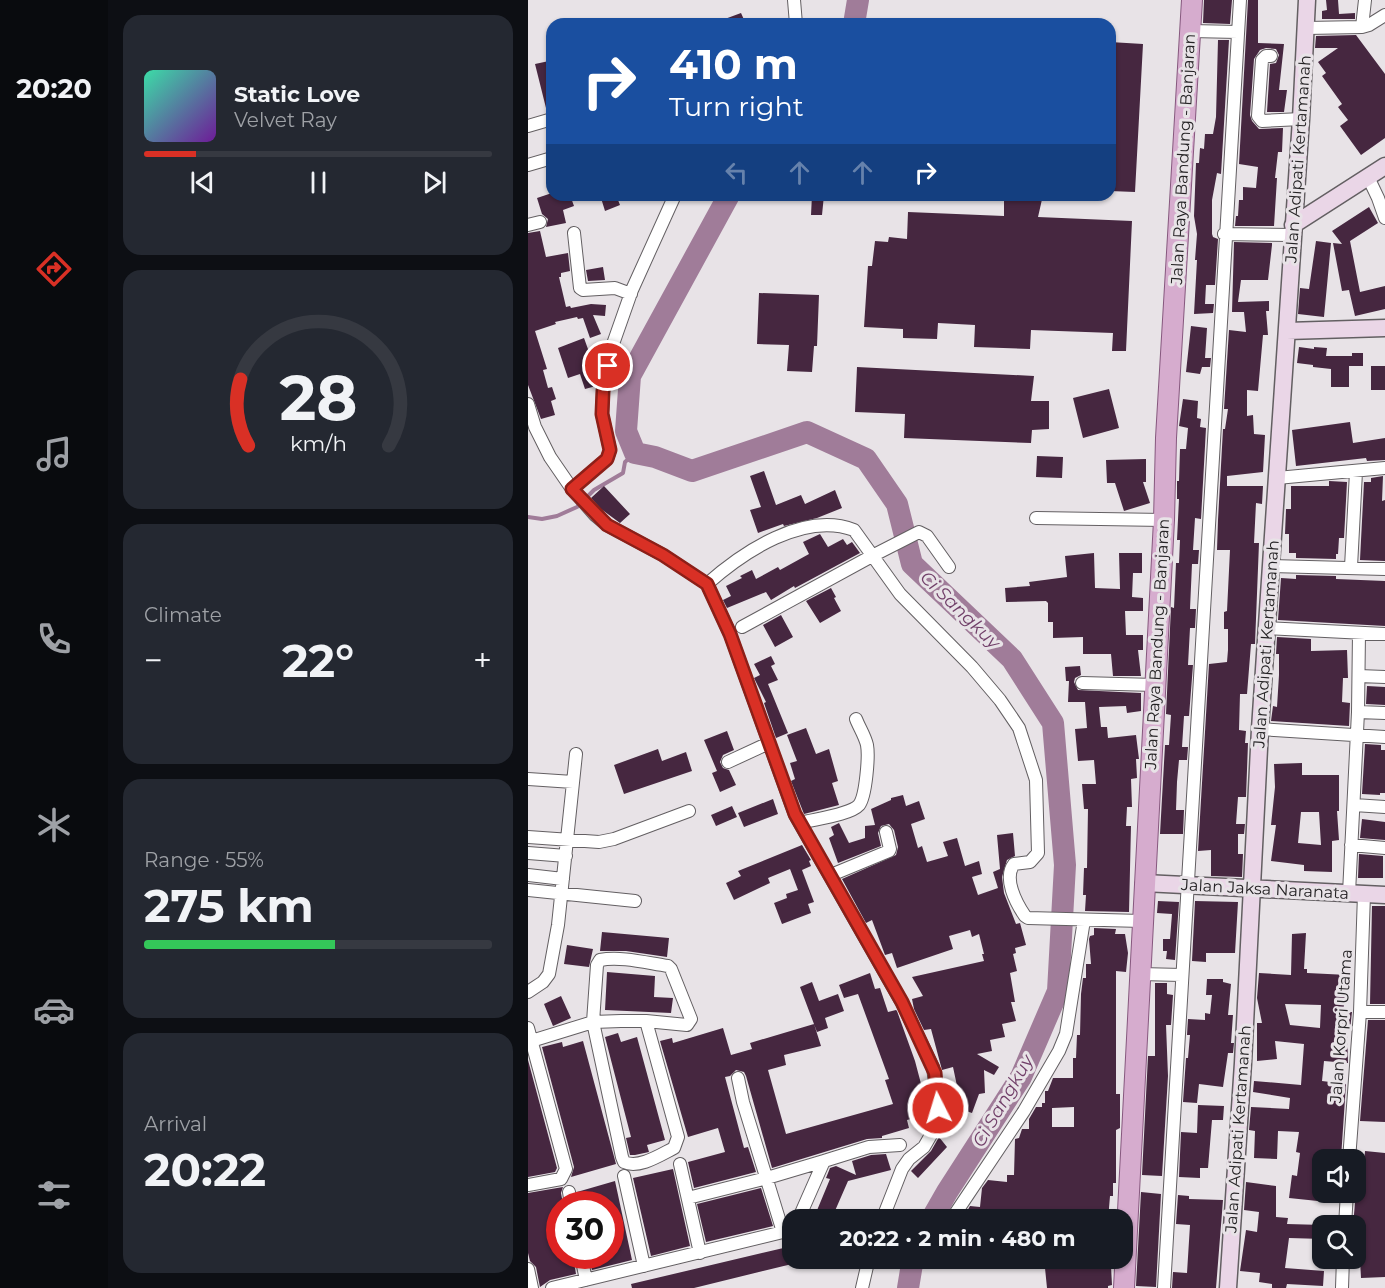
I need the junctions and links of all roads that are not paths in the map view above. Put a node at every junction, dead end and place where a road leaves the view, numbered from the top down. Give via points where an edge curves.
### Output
1 (794, 0) edge
2 (1192, 0) edge
3 (1240, 0) edge
4 (1307, 0) edge
5 (1365, 0) edge
6 (1385, 15) edge
7 (796, 18) edge
8 (1362, 27) junction
9 (1306, 28) junction
10 (1191, 31) junction
11 (1238, 32) junction
12 (1270, 56) dead end
13 (1301, 119) junction
14 (546, 121) edge
15 (528, 126) edge
16 (546, 160) edge
17 (528, 165) edge
18 (1385, 166) edge
19 (1368, 177) junction
20 (672, 201) edge
21 (1385, 219) edge
22 (1293, 230) junction
23 (574, 233) dead end
24 (1226, 235) junction
25 (631, 294) junction
26 (1385, 328) edge
27 (1287, 331) junction
28 (528, 404) edge
29 (532, 428) edge
30 (1385, 468) edge
31 (1356, 472) junction
32 (1277, 478) junction
33 (578, 496) junction
34 (1036, 518) dead end
35 (1164, 520) junction
36 (872, 556) junction
37 (1270, 566) junction
38 (949, 567) dead end
39 (1351, 567) junction
40 (1385, 569) edge
41 (707, 584) junction
42 (742, 627) dead end
43 (1267, 628) junction
44 (1359, 633) junction
45 (1385, 634) edge
46 (1359, 676) junction
47 (1385, 677) edge
48 (1082, 683) dead end
49 (1155, 685) junction
50 (1358, 712) junction
51 (1385, 713) edge
52 (856, 719) dead end
53 (1260, 729) junction
54 (1357, 735) junction
55 (1385, 737) edge
56 (769, 742) junction
57 (576, 754) dead end
58 (728, 762) dead end
59 (528, 779) edge
60 (573, 782) junction
61 (1354, 805) junction
62 (1385, 807) edge
63 (689, 811) dead end
64 (800, 823) junction
65 (886, 832) dead end
66 (528, 837) edge
67 (568, 840) junction
68 (1352, 845) junction
69 (1385, 848) edge
70 (528, 853) edge
71 (566, 856) junction
72 (528, 874) edge
73 (831, 875) junction
74 (563, 879) junction
75 (1144, 883) junction
76 (1188, 886) junction
77 (1251, 887) junction
78 (528, 891) edge
79 (1357, 893) junction
80 (561, 894) junction
81 (1385, 895) edge
82 (635, 901) dead end
83 (1083, 920) junction
84 (1142, 921) junction
85 (1140, 974) junction
86 (1182, 975) junction
87 (528, 992) edge
88 (1360, 1012) junction
89 (1385, 1012) edge
90 (646, 1021) junction
91 (593, 1022) junction
92 (529, 1037) edge
93 (738, 1078) dead end
94 (900, 1145) dead end
95 (1350, 1149) edge
96 (824, 1161) junction
97 (680, 1164) dead end
98 (624, 1176) dead end
99 (767, 1178) junction
100 (528, 1185) edge
101 (688, 1197) junction
102 (803, 1209) edge
103 (886, 1209) edge
104 (958, 1209) edge
105 (1125, 1209) edge
106 (782, 1217) edge
107 (782, 1231) edge
108 (700, 1253) junction
109 (644, 1266) junction
110 (528, 1269) edge
111 (584, 1269) edge
112 (866, 1269) edge
113 (1124, 1269) edge
114 (1343, 1269) edge
115 (586, 1280) junction
116 (532, 1288) edge
117 (552, 1288) edge
118 (862, 1288) edge
119 (1124, 1288) edge
120 (1164, 1288) edge
121 (1228, 1288) edge
122 (1342, 1288) edge

1 - 7 street
2 - 10 main road, Jalan Raya Bandung - Banjaran
3 - 11 street
4 - 9 main road, Jalan Adipati Kertamanah
5 - 8 street
6 - 8 street
8 - 9 street
9 - 13 main road, Jalan Adipati Kertamanah
10 - 11 street
10 - 35 main road, Jalan Raya Bandung - Banjaran
11 - 24 street
12 - 13 street via 1262,60 1258,116 1262,121
13 - 22 main road, Jalan Adipati Kertamanah
14 - 15 street
16 - 17 street
18 - 19 main road
19 - 21 street
19 - 22 main road
20 - 25 street
22 - 24 street
22 - 27 main road, Jalan Adipati Kertamanah
23 - 25 street via 580,288 615,288
24 - 76 street
25 - 33 street via 613,344 603,391 602,414 610,450
26 - 27 main road
27 - 32 main road, Jalan Adipati Kertamanah
28 - 29 street
29 - 33 street
30 - 31 street
31 - 32 street
31 - 39 street
32 - 37 main road, Jalan Adipati Kertamanah
33 - 41 street via 607,525
34 - 35 street
35 - 49 main road, Jalan Raya Bandung - Banjaran
36 - 38 street via 919,532 927,536
36 - 41 street via 854,530 845,526 813,526 765,543
36 - 42 street
36 - 83 street via 900,594 979,675 1019,728 1036,780 1038,853 1030,862 1014,864 1010,869 1022,912 1028,918
37 - 39 street
37 - 43 main road, Jalan Adipati Kertamanah
39 - 40 street
41 - 56 street via 730,634
43 - 44 street
43 - 53 main road, Jalan Adipati Kertamanah
44 - 45 street
44 - 46 street, Jalan Korpri Utama
46 - 47 street
46 - 50 street, Jalan Korpri Utama
48 - 49 street
49 - 75 main road, Jalan Raya Bandung - Banjaran
50 - 51 street
50 - 54 street, Jalan Korpri Utama
52 - 64 street via 868,754 863,797 849,811
53 - 54 street
53 - 77 main road, Jalan Adipati Kertamanah
54 - 55 street
54 - 61 street, Jalan Korpri Utama
56 - 58 street
56 - 64 street
57 - 60 street
59 - 60 street
60 - 67 street
61 - 62 street
61 - 68 street, Jalan Korpri Utama
63 - 67 street via 614,839
64 - 73 street
65 - 73 street via 889,851
66 - 67 street
67 - 71 street
68 - 69 street
68 - 79 street, Jalan Korpri Utama
70 - 71 street
71 - 74 street
72 - 74 street
73 - 103 street via 902,1002 935,1073 935,1128 924,1147 902,1169
74 - 80 street
75 - 76 main road, Jalan Jaksa Naranata
75 - 84 main road, Jalan Raya Bandung - Banjaran
76 - 77 main road, Jalan Jaksa Naranata
76 - 86 street
77 - 79 main road, Jalan Jaksa Naranata
77 - 121 main road, Jalan Adipati Kertamanah
78 - 80 street
79 - 81 main road, Jalan Jaksa Naranata
79 - 88 street, Jalan Korpri Utama
80 - 82 street
80 - 87 street via 549,974
83 - 84 street
83 - 104 street via 1066,1034 1059,1051
84 - 85 main road, Jalan Raya Bandung - Banjaran
85 - 86 street
85 - 105 main road, Jalan Raya Bandung - Banjaran
86 - 120 street
88 - 89 street
88 - 95 street, Jalan Korpri Utama
90 - 91 street
90 - 91 street via 687,1025 691,1019 671,969 606,959 597,965
90 - 91 street via 678,1137 674,1148 644,1162 629,1164 622,1157
91 - 92 street
92 - 100 street via 566,1169 561,1179
93 - 99 street
94 - 96 street via 869,1147
96 - 99 street
96 - 102 street
97 - 101 street
98 - 109 street
99 - 101 street
99 - 106 street
101 - 108 street
107 - 108 street
108 - 109 street
109 - 115 street
110 - 116 street
111 - 115 street
112 - 118 street
113 - 119 main road, Jalan Raya Bandung - Banjaran
114 - 122 street
115 - 117 street

